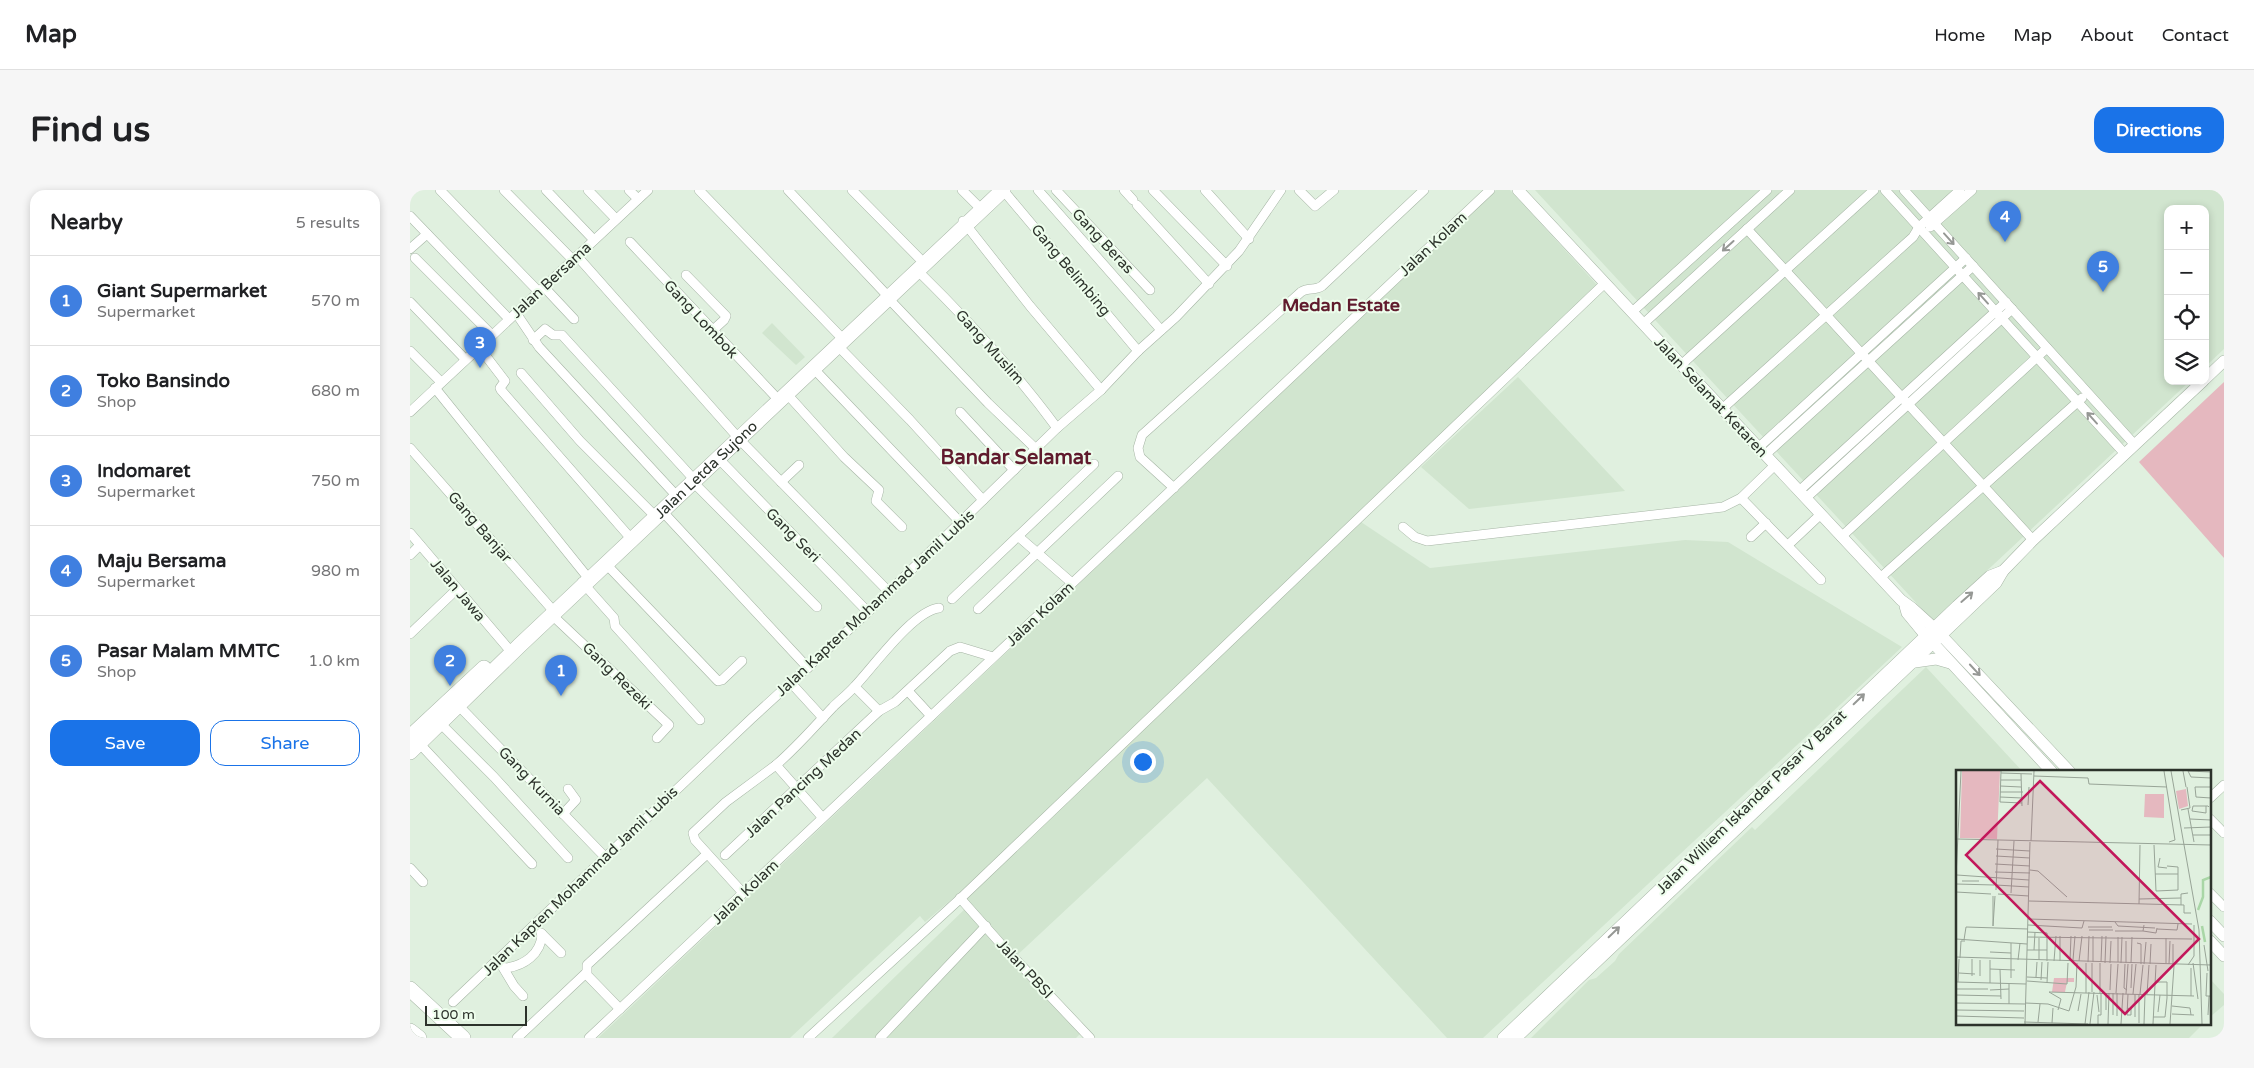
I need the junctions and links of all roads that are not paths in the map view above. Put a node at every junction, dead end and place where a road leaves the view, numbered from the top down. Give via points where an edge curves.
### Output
1 (440, 190) edge
2 (504, 190) edge
3 (546, 190) edge
4 (588, 190) edge
5 (629, 190) edge
6 (648, 190) edge
7 (700, 190) edge
8 (788, 190) edge
9 (852, 190) edge
10 (962, 190) edge
11 (992, 190) edge
12 (1003, 190) edge
13 (1038, 190) edge
14 (1056, 190) edge
15 (1124, 190) edge
16 (1153, 190) edge
17 (1204, 190) edge
18 (1281, 190) edge
19 (1299, 190) edge
20 (1334, 190) edge
21 (1424, 190) edge
22 (1490, 190) edge
23 (1518, 190) edge
24 (1767, 190) edge
25 (1790, 190) edge
26 (1874, 190) edge
27 (1885, 190) edge
28 (1904, 190) edge
29 (1960, 190) edge
30 (1972, 190) edge
31 (638, 199) junction
32 (977, 205) junction
33 (410, 216) edge
34 (616, 219) junction
35 (1932, 221) junction
36 (964, 222) junction
37 (1747, 229) junction
38 (1921, 230) junction
39 (427, 234) junction
40 (1249, 239) junction
41 (594, 240) junction
42 (630, 242) dead end
43 (410, 249) edge
44 (415, 258) dead end
45 (575, 258) junction
46 (1966, 258) junction
47 (918, 264) junction
48 (1226, 266) junction
49 (1973, 266) junction
50 (1956, 267) junction
51 (1785, 270) junction
52 (686, 274) dead end
53 (1962, 275) junction
54 (1605, 283) junction
55 (1209, 284) junction
56 (1932, 289) junction
57 (541, 290) junction
58 (1150, 290) dead end
59 (886, 295) junction
60 (1939, 296) junction
61 (410, 302) edge
62 (1913, 306) junction
63 (2009, 306) junction
64 (1632, 312) junction
65 (1920, 314) junction
66 (1826, 315) junction
67 (1999, 315) junction
68 (513, 316) junction
69 (574, 319) dead end
70 (1898, 320) junction
71 (1643, 324) junction
72 (1905, 328) junction
73 (1161, 330) junction
74 (712, 331) junction
75 (1884, 332) junction
76 (492, 335) junction
77 (533, 340) junction
78 (838, 340) junction
79 (1891, 340) junction
80 (479, 348) junction
81 (2047, 348) junction
82 (410, 351) edge
83 (1138, 351) junction
84 (1861, 354) junction
85 (2037, 357) junction
86 (465, 359) junction
87 (1868, 361) junction
88 (2224, 361) edge
89 (1681, 364) junction
90 (814, 369) junction
91 (521, 373) dead end
92 (2209, 375) edge
93 (1836, 376) junction
94 (1843, 384) junction
95 (438, 385) junction
96 (2199, 385) edge
97 (1822, 389) junction
98 (1101, 390) junction
99 (2088, 393) junction
100 (780, 395) junction
101 (1829, 397) junction
102 (1905, 401) junction
103 (2077, 402) junction
104 (1807, 403) junction
105 (1722, 409) junction
106 (1814, 411) junction
107 (410, 412) edge
108 (960, 412) dead end
109 (1789, 420) junction
110 (1796, 427) junction
111 (1057, 428) junction
112 (736, 436) junction
113 (1943, 443) junction
114 (2135, 445) junction
115 (410, 448) edge
116 (1036, 449) junction
117 (1762, 451) junction
118 (2125, 454) junction
119 (718, 458) junction
120 (1094, 464) dead end
121 (799, 465) dead end
122 (1775, 465) junction
123 (1014, 470) junction
124 (1118, 476) dead end
125 (692, 479) junction
126 (781, 482) junction
127 (1983, 486) junction
128 (1174, 488) junction
129 (673, 492) junction
130 (1802, 495) junction
131 (1741, 498) junction
132 (983, 500) junction
133 (657, 512) junction
134 (1821, 514) junction
135 (960, 522) junction
136 (1766, 523) junction
137 (902, 527) dead end
138 (1403, 527) dead end
139 (410, 533) edge
140 (627, 534) junction
141 (1841, 536) junction
142 (1019, 537) junction
143 (1751, 537) dead end
144 (2033, 540) junction
145 (420, 545) junction
146 (1788, 545) junction
147 (1036, 553) junction
148 (410, 555) edge
149 (606, 564) junction
150 (1880, 578) junction
151 (583, 579) junction
152 (1822, 580) dead end
153 (1072, 583) junction
154 (456, 590) junction
155 (889, 592) junction
156 (952, 599) dead end
157 (817, 607) dead end
158 (939, 608) dead end
159 (978, 609) dead end
160 (551, 611) junction
161 (868, 612) junction
162 (410, 634) edge
163 (1933, 635) junction
164 (507, 647) junction
165 (994, 658) junction
166 (742, 661) dead end
167 (1912, 663) junction
168 (1952, 664) junction
169 (808, 668) junction
170 (478, 680) junction
171 (791, 683) junction
172 (855, 687) junction
173 (908, 691) junction
174 (459, 706) junction
175 (879, 712) junction
176 (932, 716) junction
177 (823, 718) junction
178 (700, 720) dead end
179 (440, 723) junction
180 (2027, 726) junction
181 (2018, 735) junction
182 (656, 738) dead end
183 (413, 744) edge
184 (1801, 761) junction
185 (776, 765) junction
186 (2050, 770) edge
187 (2068, 770) edge
188 (2224, 785) edge
189 (568, 789) dead end
190 (797, 790) junction
191 (2212, 796) edge
192 (563, 814) junction
193 (822, 817) junction
194 (2212, 821) edge
195 (2224, 833) edge
196 (707, 854) junction
197 (726, 855) dead end
198 (605, 857) junction
199 (568, 858) dead end
200 (532, 864) dead end
201 (410, 868) edge
202 (423, 882) dead end
203 (743, 894) junction
204 (2212, 894) edge
205 (960, 898) junction
206 (2224, 908) edge
207 (1633, 921) junction
208 (2212, 924) edge
209 (534, 925) junction
210 (986, 926) junction
211 (542, 934) junction
212 (2224, 936) edge
213 (2212, 943) edge
214 (561, 953) dead end
215 (2224, 956) edge
216 (497, 960) junction
217 (506, 968) junction
218 (586, 973) junction
219 (410, 989) edge
220 (523, 996) dead end
221 (452, 1002) dead end
222 (620, 1009) junction
223 (410, 1031) edge
224 (592, 1037) edge
225 (419, 1038) edge
226 (463, 1038) edge
227 (517, 1038) edge
228 (808, 1038) edge
229 (880, 1038) edge
230 (1090, 1038) edge
231 (1503, 1038) edge
232 (1516, 1038) edge

1 - 57 street
2 - 45 street
3 - 41 street
4 - 34 street
5 - 31 street
6 - 31 street, Jalan Bersama
7 - 78 street
8 - 59 street
9 - 47 street, Gang Muslim
10 - 32 street
11 - 32 highway, Jalan Letda Sujono
12 - 36 highway, Jalan Letda Sujono
12 - 83 street, Gang Belimbing
13 - 73 street
14 - 58 street, Gang Beras
15 - 55 street
16 - 48 street
17 - 40 street
18 - 40 street, Jalan Kapten Mohammad Jamil Lubis
19 - 20 street via 1315,206
21 - 128 street via 1322,286 1301,292 1142,435 1138,448 1140,457
22 - 128 street, Jalan Kolam
23 - 54 street, Jalan Selamat Ketaren
24 - 64 street
25 - 37 street
26 - 51 street
27 - 38 street
28 - 35 street
29 - 35 street
30 - 35 street
31 - 34 street, Jalan Bersama
32 - 36 highway, Jalan Letda Sujono
33 - 39 street
34 - 41 street, Jalan Bersama
35 - 38 street
35 -> 46 street
36 - 47 highway, Jalan Letda Sujono
36 - 98 street
37 - 51 street
37 -> 71 street
38 - 50 street
38 - 66 street
39 - 43 street
39 - 68 street
40 - 48 street, Jalan Kapten Mohammad Jamil Lubis
41 - 45 street, Jalan Bersama
42 - 74 street, Gang Lombok
44 - 76 street
45 - 57 street, Jalan Bersama
45 - 112 street
46 - 49 street
46 - 50 street
47 - 59 highway, Jalan Letda Sujono
47 - 111 street, Gang Muslim via 1000,355
48 - 55 street, Jalan Kapten Mohammad Jamil Lubis
49 - 53 street
49 - 63 street
50 - 53 street
50 - 56 street
51 - 66 street
51 - 89 street
52 - 74 street via 726,316
53 - 60 street
67 -> 53 street
54 - 64 street, Jalan Selamat Ketaren
54 - 205 street
55 - 73 street, Jalan Kapten Mohammad Jamil Lubis
56 - 60 street
56 - 62 street
57 - 68 street, Jalan Bersama
57 - 69 street
59 - 78 highway, Jalan Letda Sujono
59 - 116 street
60 - 65 street
61 - 86 street
62 - 65 street
62 - 70 street
63 - 67 street
63 - 81 street
64 - 71 street, Jalan Selamat Ketaren
65 - 72 street
66 - 84 street
66 - 105 street
67 - 85 street
67 - 102 street
68 - 76 street, Jalan Bersama
68 - 77 street
70 - 72 street
70 - 75 street
71 - 89 street, Jalan Selamat Ketaren
72 - 79 street
73 - 83 street, Jalan Kapten Mohammad Jamil Lubis
74 - 100 street, Gang Lombok
75 - 79 street
75 - 84 street
76 - 80 street, Jalan Bersama
77 - 125 street via 545,329 553,335 562,335
77 - 129 street
78 - 90 highway, Jalan Letda Sujono
78 - 100 highway, Jalan Letda Sujono
78 - 132 street
79 - 87 street
80 - 86 street, Jalan Bersama
80 - 140 street via 505,381 501,390
81 - 85 street
81 - 99 street
82 - 95 street
83 - 98 street, Jalan Kapten Mohammad Jamil Lubis
84 - 87 street
84 - 93 street
85 - 103 street
85 - 113 street
86 - 95 street, Jalan Bersama
87 - 94 street
87 - 102 street
88 - 92 street, Jalan Williem Iskandar Pasar V Barat
89 - 105 street, Jalan Selamat Ketaren
90 - 100 highway, Jalan Letda Sujono
90 - 135 street
91 - 133 street via 580,441
93 - 94 street
93 - 97 street
94 - 101 street
95 - 107 street, Jalan Bersama
95 - 151 street
96 - 114 street, Jalan Williem Iskandar Pasar V Barat
97 - 101 street
97 - 104 street
98 - 111 street, Jalan Kapten Mohammad Jamil Lubis
99 - 103 street
99 - 114 street
100 - 112 highway, Jalan Letda Sujono
100 - 137 street, Gang Lombok via 879,490 876,501
101 - 106 street
102 - 113 street
102 - 130 street
118 -> 103 street
103 - 127 street
104 - 106 street
104 - 109 street
105 - 117 street, Jalan Selamat Ketaren
106 - 110 street
108 - 123 street
109 - 110 street
109 - 117 street
110 - 117 street
111 - 116 street, Jalan Kapten Mohammad Jamil Lubis
112 - 119 highway, Jalan Letda Sujono
112 - 125 highway, Jalan Letda Sujono
112 - 126 street
113 - 127 street
113 - 141 street
114 - 118 street, Jalan Williem Iskandar Pasar V Barat
115 - 160 street, Gang Banjar
116 - 123 street, Jalan Kapten Mohammad Jamil Lubis
117 - 122 street, Jalan Selamat Ketaren
118 - 144 street, Jalan Williem Iskandar Pasar V Barat
119 - 125 highway, Jalan Letda Sujono
119 - 161 street, Gang Seri
120 - 142 street
121 - 126 street
122 - 130 street, Jalan Selamat Ketaren
122 - 131 street
123 - 132 street, Jalan Kapten Mohammad Jamil Lubis
124 - 147 street
125 - 129 highway, Jalan Letda Sujono
125 - 133 highway, Jalan Letda Sujono
125 - 157 street
126 - 155 street
127 - 144 street
127 - 150 street
128 - 153 street, Jalan Kolam
129 - 133 highway, Jalan Letda Sujono
130 - 134 street, Jalan Selamat Ketaren
131 - 136 street
131 - 138 street via 1718,507 1427,541 1415,537
132 - 135 street, Jalan Kapten Mohammad Jamil Lubis
133 - 140 highway, Jalan Letda Sujono
133 - 149 highway, Jalan Letda Sujono
133 - 169 street
134 - 141 street, Jalan Selamat Ketaren
134 - 146 street
135 - 155 street, Jalan Kapten Mohammad Jamil Lubis
136 - 143 street
136 - 146 street
139 - 145 street, Jalan Jawa
140 - 151 highway, Jalan Letda Sujono
141 - 150 street, Jalan Selamat Ketaren
142 - 147 street
142 - 156 street
144 - 163 street, Jalan Williem Iskandar Pasar V Barat via 2003,571 1990,576
145 - 148 street
145 - 154 street, Jalan Jawa
146 - 152 street
147 - 153 street
147 - 159 street
149 - 151 highway, Jalan Letda Sujono
149 - 166 street via 718,681
150 - 163 street, Jalan Selamat Ketaren via 1904,604 1907,613
151 - 160 highway, Jalan Letda Sujono
151 - 178 street via 614,618 615,626
153 - 165 street, Jalan Kolam
154 - 162 street
154 - 164 street, Jalan Jawa
155 - 161 street, Jalan Kapten Mohammad Jamil Lubis
158 - 172 street via 928,610 892,643
160 - 164 highway, Jalan Letda Sujono
160 - 170 highway, Jalan Letda Sujono
160 - 182 street, Gang Rezeki via 669,726
161 - 169 street, Jalan Kapten Mohammad Jamil Lubis
163 - 167 street, Jalan Williem Iskandar Pasar V Barat
163 - 168 street, Jalan Selamat Ketaren
163 -> 180 street, Jalan Selamat Ketaren
184 -> 163 street, Jalan Williem Iskandar Pasar V Barat
164 - 170 highway, Jalan Letda Sujono
165 - 173 street, Jalan Pancing Medan via 953,648
165 - 176 street, Jalan Kolam
167 - 168 street via 1928,658
167 - 184 street, Jalan Williem Iskandar Pasar V Barat
168 - 181 street, Jalan Selamat Ketaren
169 - 171 street, Jalan Kapten Mohammad Jamil Lubis
170 - 174 highway, Jalan Letda Sujono
170 - 183 highway, Jalan Letda Sujono
171 - 177 street
171 - 198 street, Jalan Kapten Mohammad Jamil Lubis
172 - 175 street
172 - 177 street
173 - 175 street, Jalan Pancing Medan
173 - 176 street
174 - 179 highway, Jalan Letda Sujono
174 - 192 street, Gang Kurnia
175 - 190 street, Jalan Pancing Medan
176 - 193 street, Jalan Kolam
177 - 185 street
179 - 183 highway, Jalan Letda Sujono
179 - 199 street
180 - 181 street
180 - 187 street, Jalan Selamat Ketaren
181 - 186 street, Jalan Selamat Ketaren
183 - 200 street
184 - 207 street, Jalan Williem Iskandar Pasar V Barat
185 - 190 street
185 - 196 street via 694,831 694,838
188 - 191 street
189 - 192 street via 576,800
190 - 193 street
190 - 197 street, Jalan Pancing Medan
192 - 198 street, Gang Kurnia
193 - 203 street, Jalan Kolam
194 - 195 street
196 - 203 street
196 - 218 street via 591,959
198 - 209 street, Jalan Kapten Mohammad Jamil Lubis
201 - 202 street
203 - 222 street, Jalan Kolam
204 - 206 street
205 - 210 street, Jalan PBSI
205 - 228 street
231 -> 207 street, Jalan Williem Iskandar Pasar V Barat
207 - 232 street, Jalan Williem Iskandar Pasar V Barat
208 - 212 street
209 - 211 street
209 - 216 street, Jalan Kapten Mohammad Jamil Lubis
210 - 229 street
210 - 230 street, Jalan PBSI
211 - 214 street
211 - 217 street via 533,956 520,965
213 - 215 street
216 - 217 street
216 - 221 street, Jalan Kapten Mohammad Jamil Lubis
217 - 220 street via 514,986
218 - 222 street
218 - 227 street
219 - 226 highway
222 - 224 street, Jalan Kolam
223 - 225 highway

